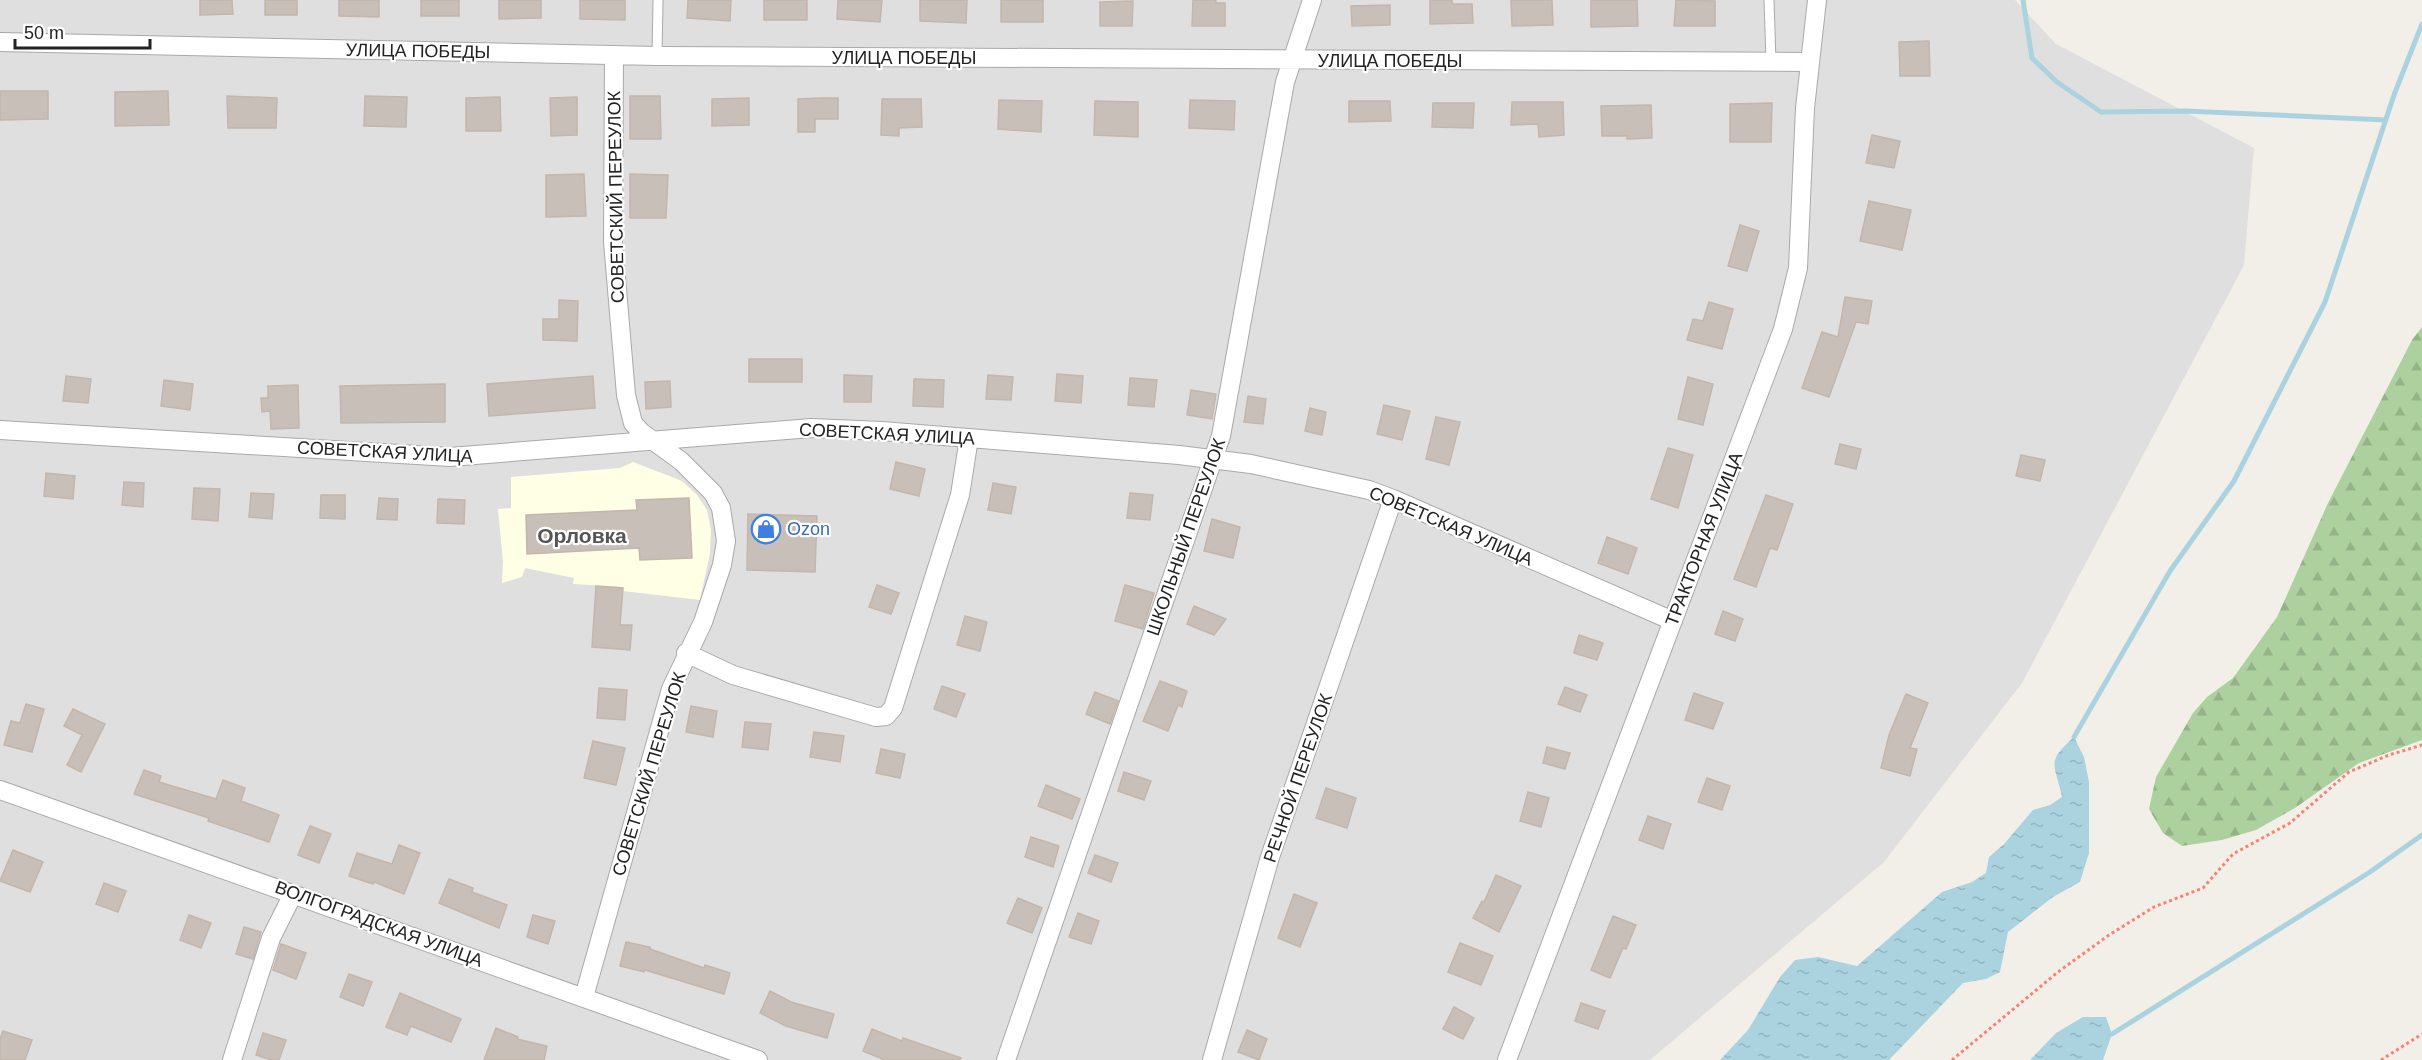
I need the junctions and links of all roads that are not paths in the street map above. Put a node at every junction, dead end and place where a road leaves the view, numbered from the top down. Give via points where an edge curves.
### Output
1 (658, 0) edge
2 (1312, 0) edge
3 (1769, 0) edge
4 (1817, 0) edge
5 (0, 42) edge
6 (614, 55) junction
7 (657, 56) junction
8 (1290, 61) junction
9 (1771, 62) junction
10 (1809, 62) junction
11 (0, 430) edge
12 (969, 438) junction
13 (654, 441) junction
14 (1213, 459) junction
15 (1393, 499) junction
16 (1673, 621) junction
17 (686, 653) junction
18 (0, 790) edge
19 (293, 894) junction
20 (584, 997) junction
21 (232, 1060) edge
22 (758, 1060) edge
23 (1005, 1060) edge
24 (1212, 1060) edge
25 (1507, 1060) edge

1 - 7 lane
2 - 8 street, ШКОЛЬНЫЙ ПЕРЕУЛОК
3 - 9 lane
4 - 10 street, ТРАКТОРНАЯ УЛИЦА
5 - 6 street, УЛИЦА ПОБЕДЫ
6 - 7 street, УЛИЦА ПОБЕДЫ
6 - 13 street, СОВЕТСКИЙ ПЕРЕУЛОК via 613,242 626,395 633,423
7 - 8 street, УЛИЦА ПОБЕДЫ
8 - 9 street, УЛИЦА ПОБЕДЫ
8 - 14 street, ШКОЛЬНЫЙ ПЕРЕУЛОК via 1226,415
9 - 10 street, УЛИЦА ПОБЕДЫ
10 - 16 street, ТРАКТОРНАЯ УЛИЦА via 1798,268 1792,298
11 - 13 street, СОВЕТСКАЯ УЛИЦА via 450,458
12 - 13 street, СОВЕТСКАЯ УЛИЦА via 811,428
12 - 14 street, СОВЕТСКАЯ УЛИЦА
12 - 17 street via 960,495 891,712 881,717 865,713 733,675
13 - 17 street, СОВЕТСКИЙ ПЕРЕУЛОК via 713,493 724,525 722,565 703,622
14 - 15 street, СОВЕТСКАЯ УЛИЦА via 1369,490
14 - 23 street, ШКОЛЬНЫЙ ПЕРЕУЛОК
15 - 16 street, СОВЕТСКАЯ УЛИЦА
15 - 24 street, РЕЧНОЙ ПЕРЕУЛОК via 1270,857
16 - 25 street, ТРАКТОРНАЯ УЛИЦА
17 - 20 street, СОВЕТСКИЙ ПЕРЕУЛОК via 671,689
18 - 19 street, ВОЛГОГРАДСКАЯ УЛИЦА
19 - 20 street, ВОЛГОГРАДСКАЯ УЛИЦА
19 - 21 street via 271,938
20 - 22 street, ВОЛГОГРАДСКАЯ УЛИЦА

